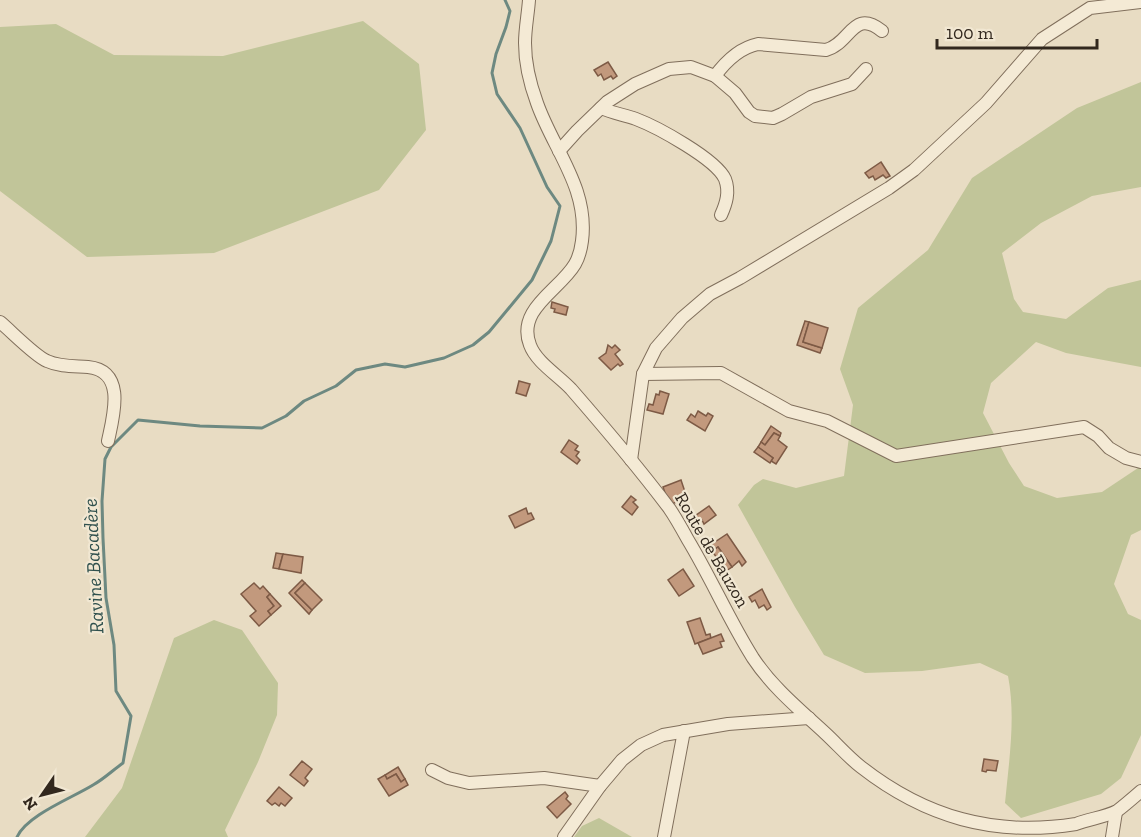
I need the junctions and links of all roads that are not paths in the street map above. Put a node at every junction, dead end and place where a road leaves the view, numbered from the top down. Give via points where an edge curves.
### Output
1 (529, 0) edge
2 (1141, 2) edge
3 (882, 31) dead end
4 (866, 69) dead end
5 (715, 76) junction
6 (601, 108) junction
7 (559, 151) junction
8 (721, 215) dead end
9 (0, 322) edge
10 (643, 374) junction
11 (108, 441) dead end
12 (631, 460) junction
13 (1141, 462) edge
14 (809, 718) junction
15 (684, 731) junction
16 (432, 770) dead end
17 (600, 786) junction
18 (1141, 791) edge
19 (1116, 812) junction
20 (564, 837) edge
21 (664, 837) edge
22 (1112, 837) edge

1 - 7 street, Route de Bauzon via 525,41 528,73
2 - 10 street via 1090,8 1042,39 986,104 914,171 710,294 656,348
3 - 5 street via 866,22 857,25 834,48 826,50 758,44 724,63
4 - 5 street via 852,84 811,97 773,118 749,112
5 - 6 street via 691,68 669,69 634,84
6 - 7 street
6 - 8 street via 635,118 669,135 717,169 727,189 727,203
7 - 12 street, Route de Bauzon via 581,206 581,248 575,265 531,315 527,334 535,355 567,385
9 - 11 street via 43,359 63,366 99,369 108,377 115,402
10 - 12 street
10 - 13 street via 721,373 789,411 827,421 896,456 1084,427 1109,448
12 - 14 street, Route de Bauzon via 672,512 753,658 784,697
14 - 15 street
14 - 19 street, Route de Bauzon via 860,766 897,792 931,813 968,828 1027,835
15 - 17 street via 641,745
15 - 21 street
16 - 17 street via 469,783 544,778
17 - 20 street
18 - 19 street, Route de Bauzon
19 - 22 street

